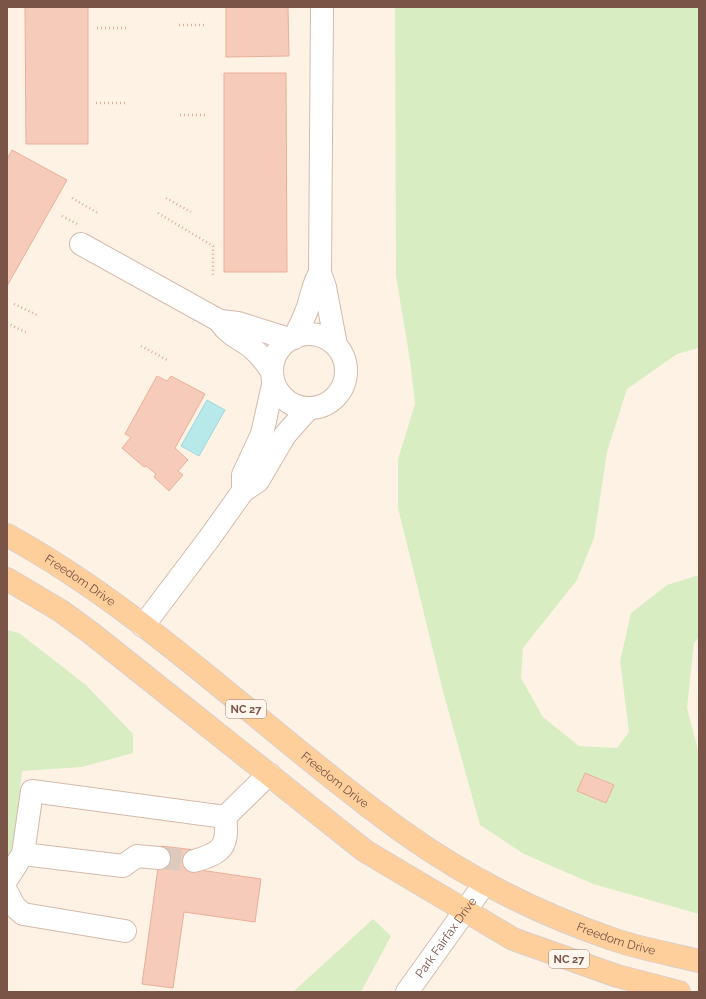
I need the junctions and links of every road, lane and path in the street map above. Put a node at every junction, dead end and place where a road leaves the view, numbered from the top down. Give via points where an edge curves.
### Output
1 (322, 7) edge
2 (179, 25) dead end
3 (207, 25) dead end
4 (97, 28) dead end
5 (126, 28) dead end
6 (96, 103) dead end
7 (126, 103) dead end
8 (180, 115) dead end
9 (207, 115) dead end
10 (72, 198) dead end
11 (166, 198) dead end
12 (191, 212) dead end
13 (98, 213) dead end
14 (158, 213) dead end
15 (81, 244) dead end
16 (320, 273) junction
17 (213, 275) dead end
18 (14, 304) dead end
19 (37, 315) dead end
20 (220, 321) junction
21 (7, 323) edge
22 (27, 333) dead end
23 (292, 338) junction
24 (141, 346) dead end
25 (336, 346) junction
26 (169, 361) dead end
27 (272, 377) junction
28 (309, 408) junction
29 (243, 491) junction
30 (7, 535) edge
31 (7, 579) edge
32 (143, 626) junction
33 (269, 774) junction
34 (226, 817) junction
35 (23, 854) junction
36 (159, 858) tunnel mouth
37 (194, 861) tunnel mouth
38 (7, 879) edge
39 (485, 883) junction
40 (7, 892) edge
41 (465, 911) junction
42 (125, 931) dead end
43 (699, 961) edge
44 (407, 992) edge
45 (679, 992) edge

1 - 16 street
2 - 3 path
4 - 5 path
6 - 7 path
8 - 9 path
10 - 13 path
11 - 12 path
14 - 17 path via 213,246
15 - 20 street
16 - 23 street via 313,283 311,299 304,318
16 - 25 street
18 - 19 path
20 - 23 street via 238,323
20 - 27 street via 225,330 250,346 264,359
21 - 22 path
23 - 25 street via 301,334 314,334 326,338
23 - 27 street via 280,347 274,358
24 - 26 path
25 - 28 street via 343,356 346,368 345,381 340,392 332,400 321,406
27 - 28 street via 287,401
27 - 29 street via 262,434 243,475
28 - 29 street via 285,435 258,481
29 - 32 street
30 - 32 main road, Freedom Drive / NC 27 via 69,572
31 - 33 main road, NC 27 via 91,632
32 - 39 main road, Freedom Drive / NC 27 via 325,774 394,826
33 - 34 street
33 - 41 main road, NC 27 via 365,851
34 - 35 street via 32,791
34 - 37 street via 227,840 222,848 211,856
35 - 36 street via 124,866 137,856
35 - 38 street
39 - 41 street, Park Fairfax Drive
39 - 43 main road, Freedom Drive / NC 27 via 546,914 617,940
40 - 42 street via 14,906 23,914
41 - 44 street, Park Fairfax Drive
41 - 45 main road, NC 27 via 513,939 617,976

